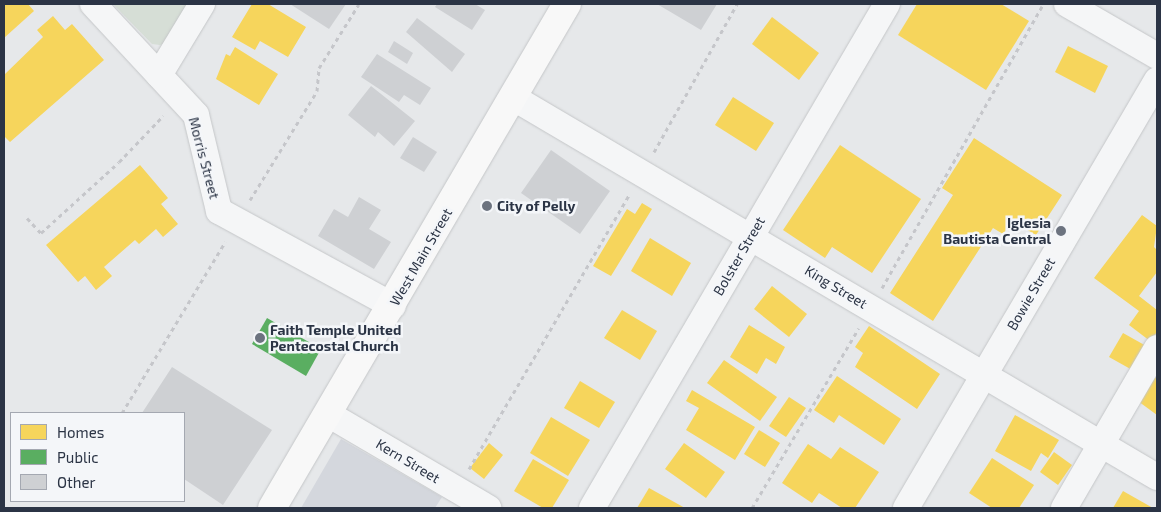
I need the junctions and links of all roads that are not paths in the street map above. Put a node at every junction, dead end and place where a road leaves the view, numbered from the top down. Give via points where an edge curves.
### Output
1 (93, 4) edge
2 (202, 4) edge
3 (567, 4) edge
4 (887, 4) edge
5 (1066, 4) edge
6 (1157, 56) edge
7 (159, 75) junction
8 (1157, 80) edge
9 (514, 98) junction
10 (750, 237) junction
11 (393, 306) junction
12 (1157, 348) edge
13 (984, 375) junction
14 (328, 414) junction
15 (1102, 444) junction
16 (1157, 477) edge
17 (272, 508) edge
18 (488, 508) edge
19 (592, 508) edge
20 (906, 508) edge
21 (1064, 508) edge

1 - 7 street, Morris Street
2 - 7 street
3 - 9 main road, West Main Street
4 - 10 street, Bolster Street
5 - 6 street
7 - 11 street, Morris Street via 196,115 219,211
8 - 13 street, Bowie Street
9 - 10 street, King Street
9 - 11 main road, West Main Street
10 - 13 street, King Street
10 - 19 street, Bolster Street
11 - 14 main road, West Main Street
12 - 15 street
13 - 15 street, King Street
13 - 20 street, Bowie Street
14 - 17 main road, West Main Street
14 - 18 street, Kern Street
15 - 16 street, King Street
15 - 21 street

